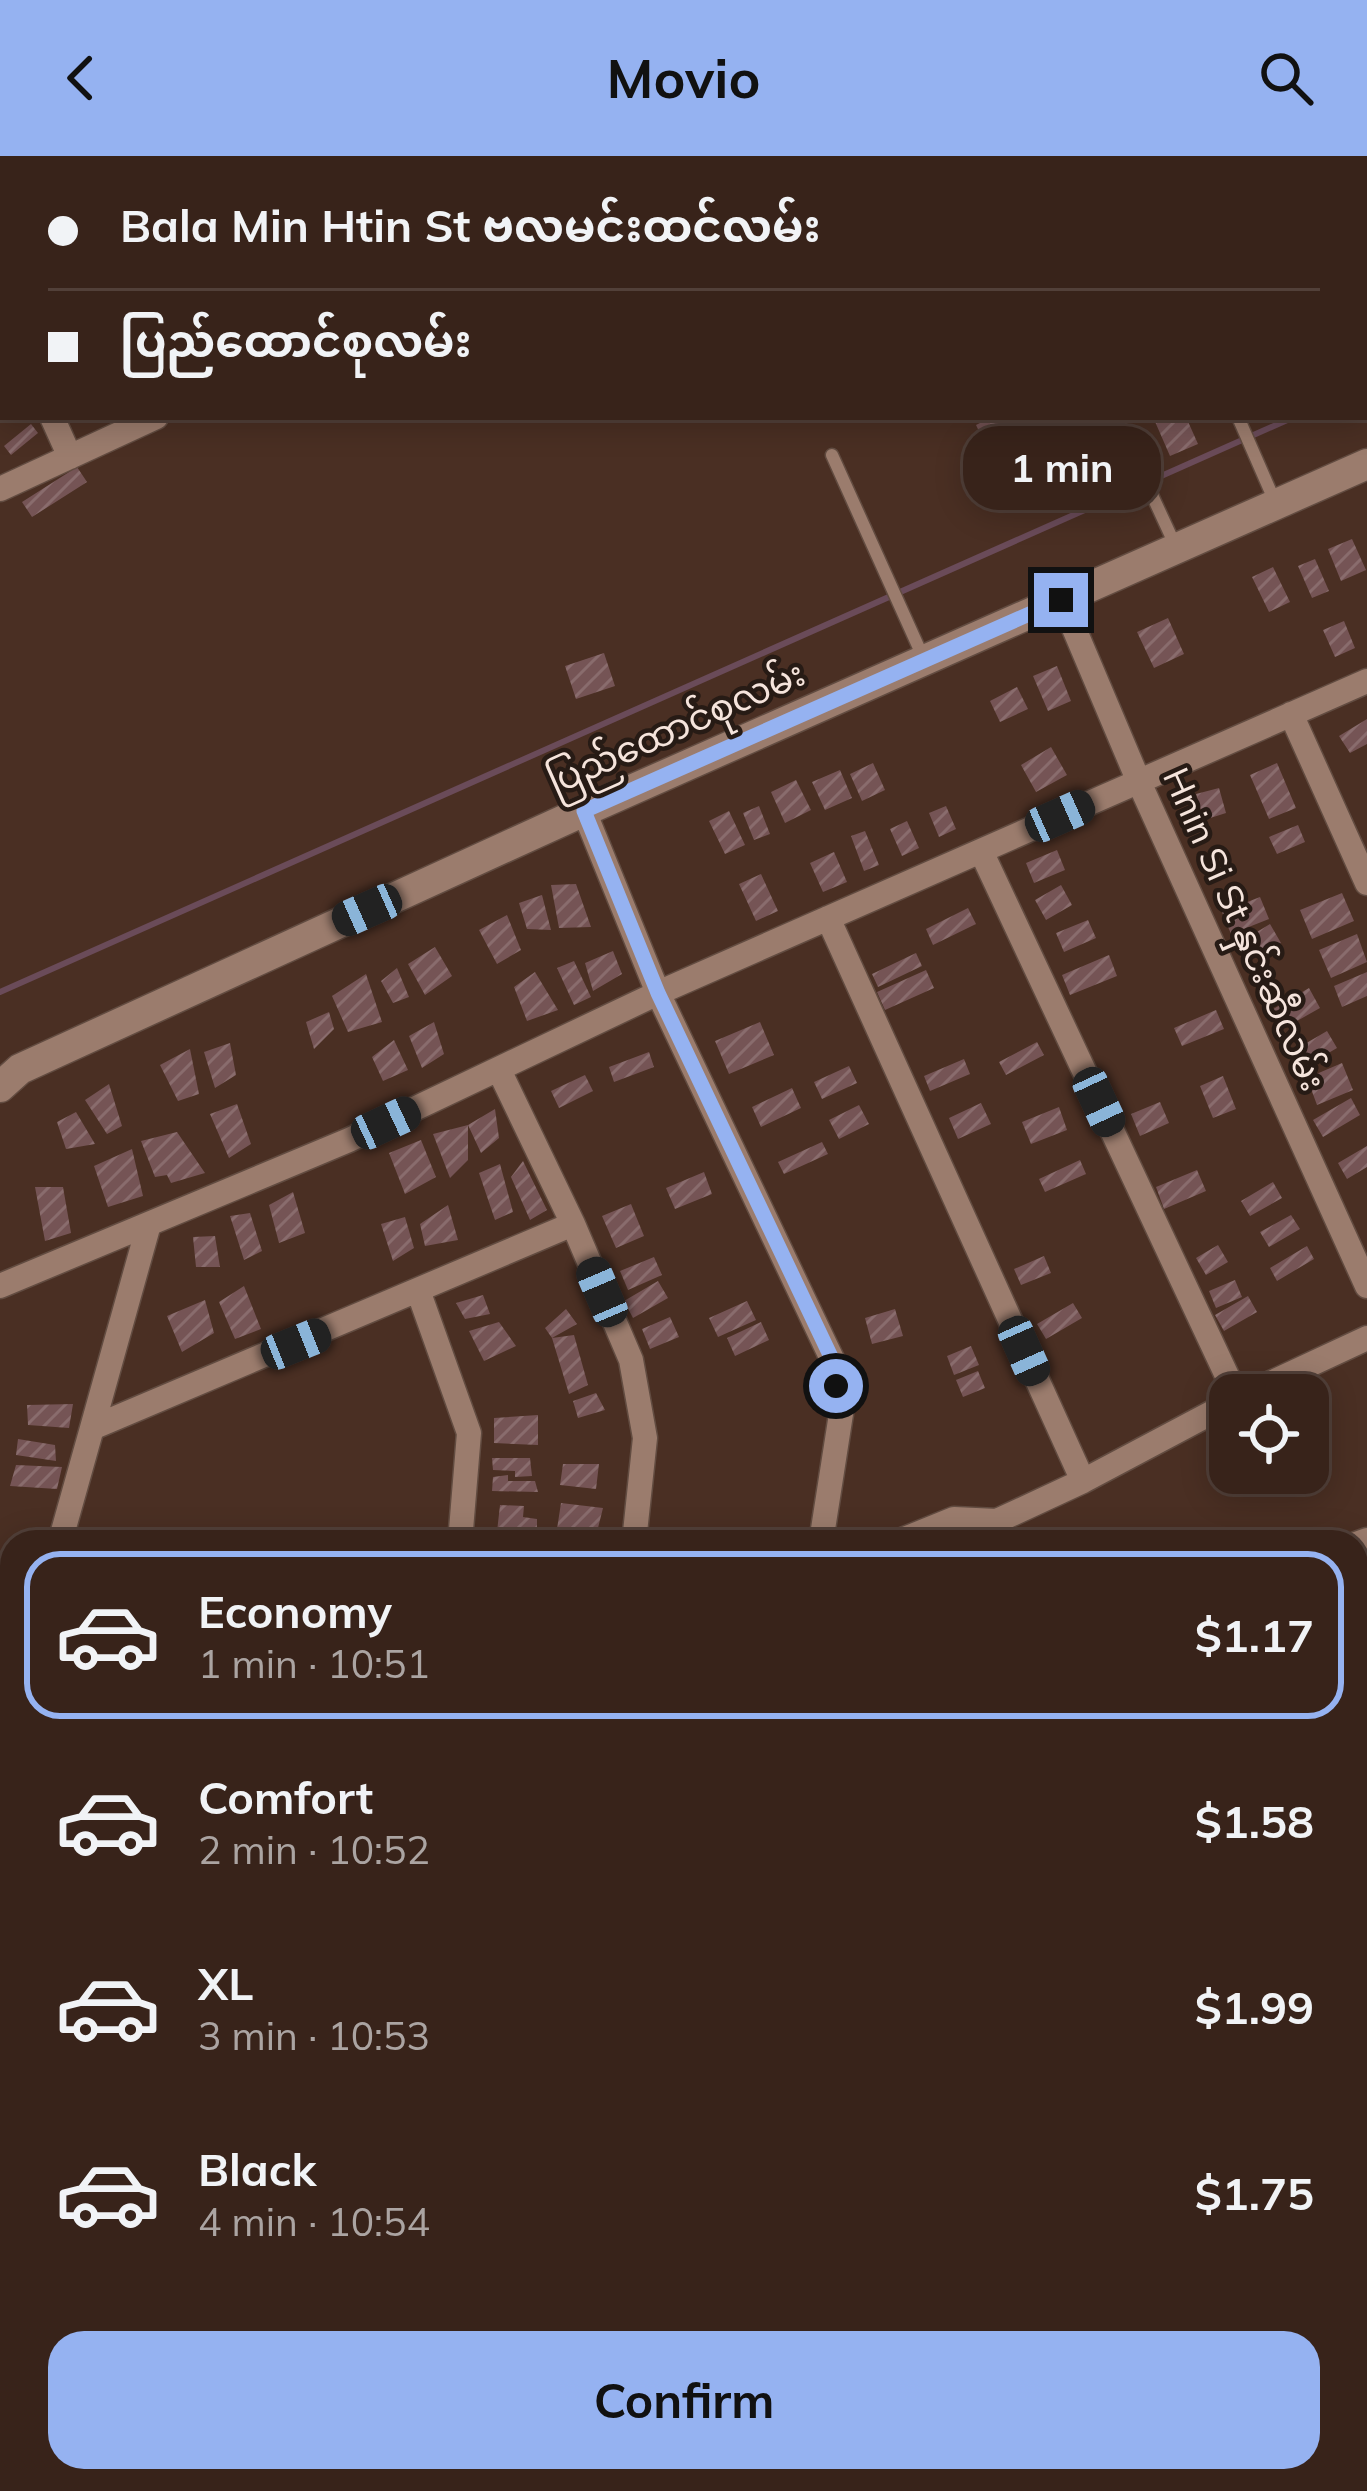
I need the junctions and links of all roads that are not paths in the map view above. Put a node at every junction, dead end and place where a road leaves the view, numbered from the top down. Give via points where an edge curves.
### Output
1 (53, 420) edge
2 (150, 420) edge
3 (1117, 420) edge
4 (1239, 420) edge
5 (832, 455) dead end
6 (70, 457) junction
7 (1367, 464) edge
8 (0, 489) edge
9 (1276, 505) junction
10 (1177, 548) junction
11 (1061, 600) junction
12 (924, 660) junction
13 (1367, 681) edge
14 (1291, 715) junction
15 (1139, 782) junction
16 (584, 811) junction
17 (982, 851) junction
18 (1367, 883) edge
19 (829, 918) junction
20 (658, 993) junction
21 (499, 1070) junction
22 (10, 1078) edge
23 (149, 1224) junction
24 (573, 1224) junction
25 (0, 1286) edge
26 (1367, 1286) edge
27 (419, 1293) junction
28 (1367, 1338) edge
29 (1226, 1374) edge
30 (1290, 1374) edge
31 (1209, 1414) edge
32 (92, 1429) junction
33 (1083, 1481) junction
34 (63, 1530) edge
35 (461, 1530) edge
36 (635, 1530) edge
37 (823, 1530) edge
38 (927, 1530) edge

1 - 6 street
2 - 6 street
3 - 10 lane
4 - 9 lane
5 - 12 lane
6 - 8 street
7 - 9 main road, ပြည်ထောင်စုလမ်း
9 - 10 main road, ပြည်ထောင်စုလမ်း
10 - 11 main road, ပြည်ထောင်စုလမ်း
11 - 12 main road, ပြည်ထောင်စုလမ်း
11 - 15 street, Hnin Si St နှင်းဆီလမ်း
12 - 16 main road, ပြည်ထောင်စုလမ်း
13 - 14 street
14 - 15 street
14 - 18 street
15 - 17 street
15 - 26 street, Hnin Si St နှင်းဆီလမ်း
16 - 20 street
16 - 22 main road, ပြည်ထောင်စုလမ်း
17 - 19 street
17 - 29 street
19 - 20 street
19 - 33 street
20 - 21 street
20 - 37 street via 832,1359 841,1414
21 - 23 street
21 - 24 street
23 - 25 street
23 - 32 street
24 - 27 street
24 - 36 street via 631,1360 645,1438
27 - 32 street
27 - 35 street via 469,1432
28 - 30 street
31 - 33 street
32 - 34 street
33 - 38 street via 998,1521 954,1519

